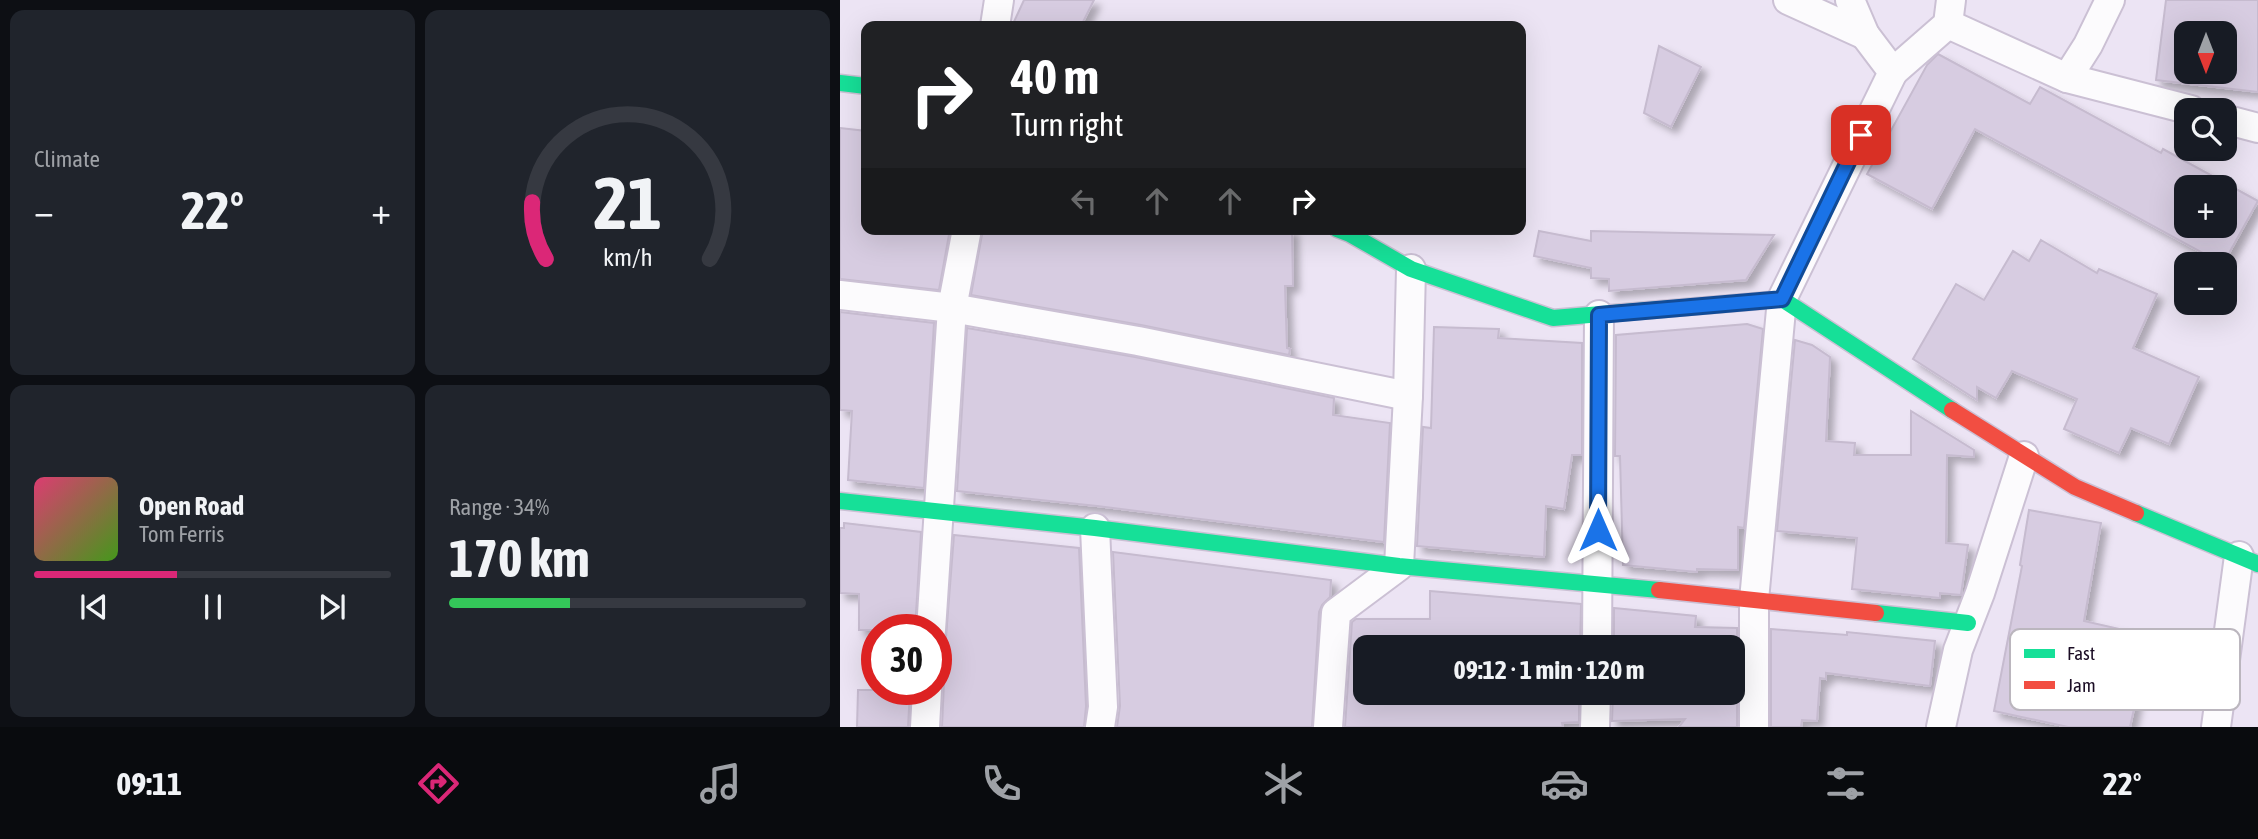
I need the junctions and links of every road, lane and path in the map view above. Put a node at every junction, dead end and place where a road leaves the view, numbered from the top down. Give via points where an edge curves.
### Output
1 (999, 0) edge
2 (1788, 0) edge
3 (1850, 0) edge
4 (2110, 0) edge
5 (1949, 12) edge
6 (996, 21) edge
7 (1865, 35) junction
8 (1893, 72) junction
9 (2067, 78) junction
10 (840, 83) edge
11 (861, 85) edge
12 (2174, 106) edge
13 (2237, 122) edge
14 (2258, 128) edge
15 (966, 235) edge
16 (1352, 235) edge
17 (1411, 269) junction
18 (840, 295) edge
19 (1782, 299) junction
20 (952, 308) junction
21 (1599, 315) junction
22 (1408, 396) junction
23 (2024, 456) junction
24 (840, 501) edge
25 (938, 512) junction
26 (1095, 528) junction
27 (2249, 560) edge
28 (1399, 566) junction
29 (1598, 584) junction
30 (1754, 600) junction
31 (932, 614) edge
32 (1968, 623) junction
33 (2235, 629) edge
34 (1597, 635) edge
35 (926, 705) edge
36 (1596, 705) edge
37 (925, 727) edge
38 (1100, 727) edge
39 (1328, 727) edge
40 (1595, 727) edge
41 (1754, 727) edge
42 (1941, 727) edge

1 - 6 street
2 - 7 street
3 - 7 street
4 - 9 street
5 - 8 street
5 - 9 street
7 - 8 street
8 - 19 street
9 - 12 street
10 - 11 street
13 - 14 street
15 - 20 street
16 - 17 street
17 - 21 street via 1553,318
17 - 22 street
18 - 20 street
19 - 21 street
19 - 23 street
19 - 30 street
20 - 22 street
20 - 25 street
21 - 29 street
22 - 28 street
23 - 27 street via 2075,488
23 - 32 street
24 - 25 street
25 - 26 street
25 - 31 street
26 - 28 street
26 - 38 street via 1103,707
27 - 33 street
28 - 29 street
28 - 39 street via 1336,613
29 - 30 street
29 - 34 street
30 - 32 street
30 - 41 street
32 - 42 street
35 - 37 street
36 - 40 street

